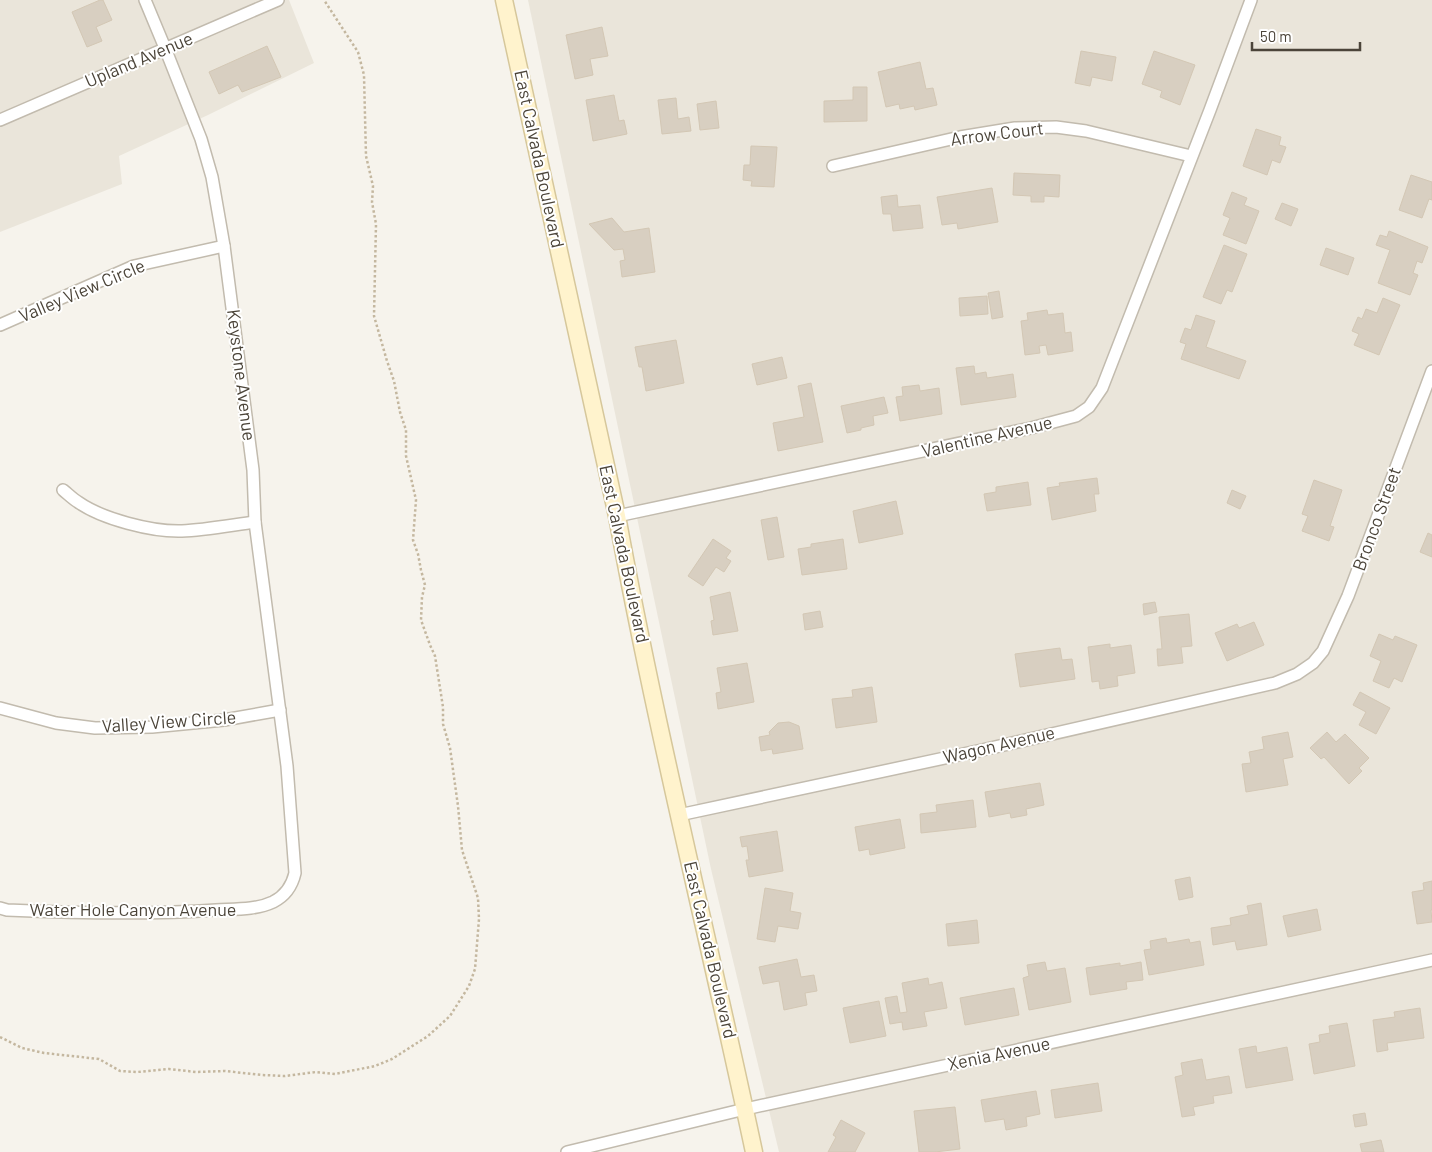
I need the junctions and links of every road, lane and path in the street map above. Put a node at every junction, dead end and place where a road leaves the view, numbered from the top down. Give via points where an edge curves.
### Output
1 (144, 0) edge
2 (278, 0) edge
3 (324, 0) edge
4 (504, 0) edge
5 (1251, 0) edge
6 (165, 48) junction
7 (0, 120) edge
8 (1191, 156) junction
9 (833, 166) dead end
10 (224, 246) junction
11 (0, 326) edge
12 (1432, 371) edge
13 (64, 490) dead end
14 (617, 516) junction
15 (255, 522) junction
16 (1313, 663) joint
17 (0, 708) edge
18 (280, 710) junction
19 (679, 815) junction
20 (0, 908) edge
21 (1432, 960) edge
22 (0, 1038) edge
23 (745, 1109) junction
24 (567, 1152) edge
25 (754, 1152) edge

1 - 6 street, Keystone Avenue
2 - 6 street, Upland Avenue
3 - 22 path via 358,52 364,75 366,156 373,186 376,224 374,316 406,430 406,456 416,500 413,540 425,585 421,620 435,656 462,850 478,898 475,969 469,986 450,1016 428,1036 375,1066 335,1074 316,1072 270,1076 169,1069 120,1071 98,1059 44,1053
4 - 14 main road, East Calvada Boulevard
5 - 8 street, Valentine Avenue
6 - 7 street, Upland Avenue
6 - 10 street, Keystone Avenue via 201,139 212,177
8 - 9 street, Arrow Court via 1086,131 1056,127 1015,128
8 - 14 street, Valentine Avenue via 1102,388 1089,407 1076,416
10 - 11 street, Valley View Circle via 134,266
10 - 15 street, Keystone Avenue via 253,470
12 - 16 street, Bronco Street via 1348,596 1323,651
13 - 15 street via 90,509 153,530 182,531
14 - 19 main road, East Calvada Boulevard
15 - 18 street, Keystone Avenue
16 - 19 street, Wagon Avenue via 1275,683
17 - 18 street, Valley View Circle via 56,724 95,728 206,722
18 - 20 street, Water Hole Canyon Avenue via 294,873 284,895 272,903 251,908 194,912 79,913
19 - 23 main road, East Calvada Boulevard
21 - 23 street, Xenia Avenue
23 - 24 street, Xenia Avenue
23 - 25 main road, East Calvada Boulevard

